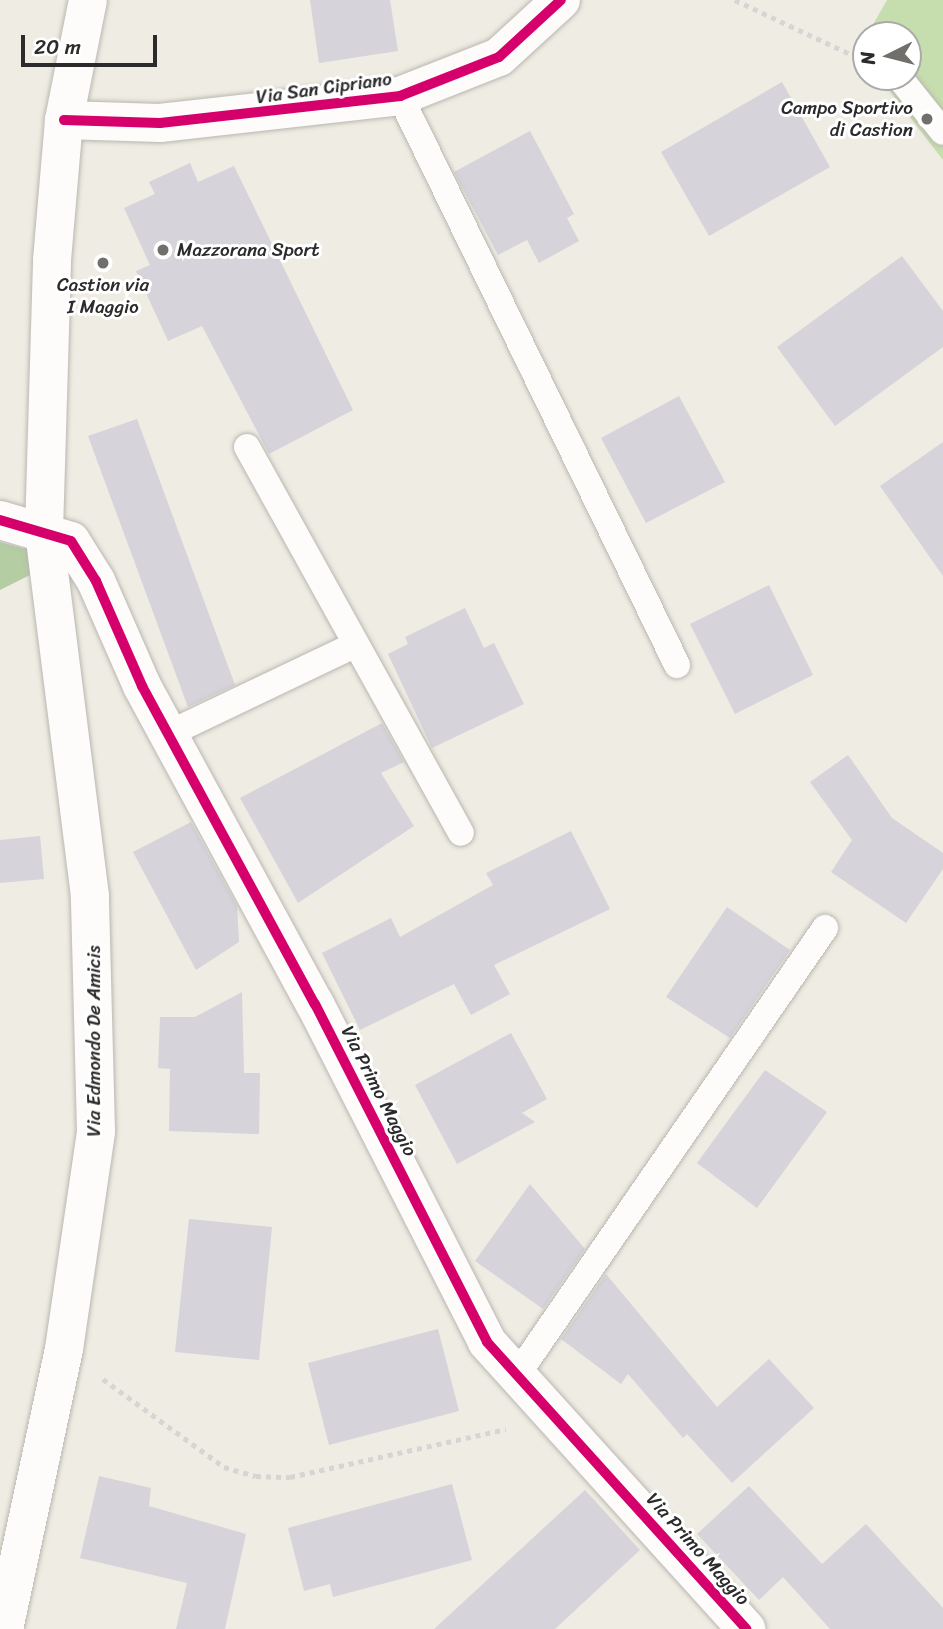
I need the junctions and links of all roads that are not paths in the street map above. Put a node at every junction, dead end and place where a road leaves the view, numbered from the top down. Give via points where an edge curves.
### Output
1 (88, 0) edge
2 (561, 0) edge
3 (910, 91) edge
4 (400, 96) junction
5 (64, 120) junction
6 (943, 132) edge
7 (247, 447) dead end
8 (0, 520) edge
9 (44, 532) junction
10 (355, 645) junction
11 (677, 665) dead end
12 (167, 734) junction
13 (461, 833) dead end
14 (825, 928) dead end
15 (517, 1375) junction
16 (4, 1629) edge
17 (746, 1629) edge

1 - 5 street
2 - 4 street, Via San Cipriano via 499,57
3 - 6 lane
4 - 5 street, Via San Cipriano via 160,123
4 - 11 lane
5 - 9 street via 52,260
7 - 10 lane
8 - 9 street, Via Primo Maggio
9 - 12 street, Via Primo Maggio via 71,541 90,571
9 - 16 street, Via Edmondo De Amicis via 69,701 96,993 96,1131 64,1349
10 - 12 lane
10 - 13 lane
12 - 15 street, Via Primo Maggio via 487,1342
14 - 15 lane
15 - 17 street, Via Primo Maggio

